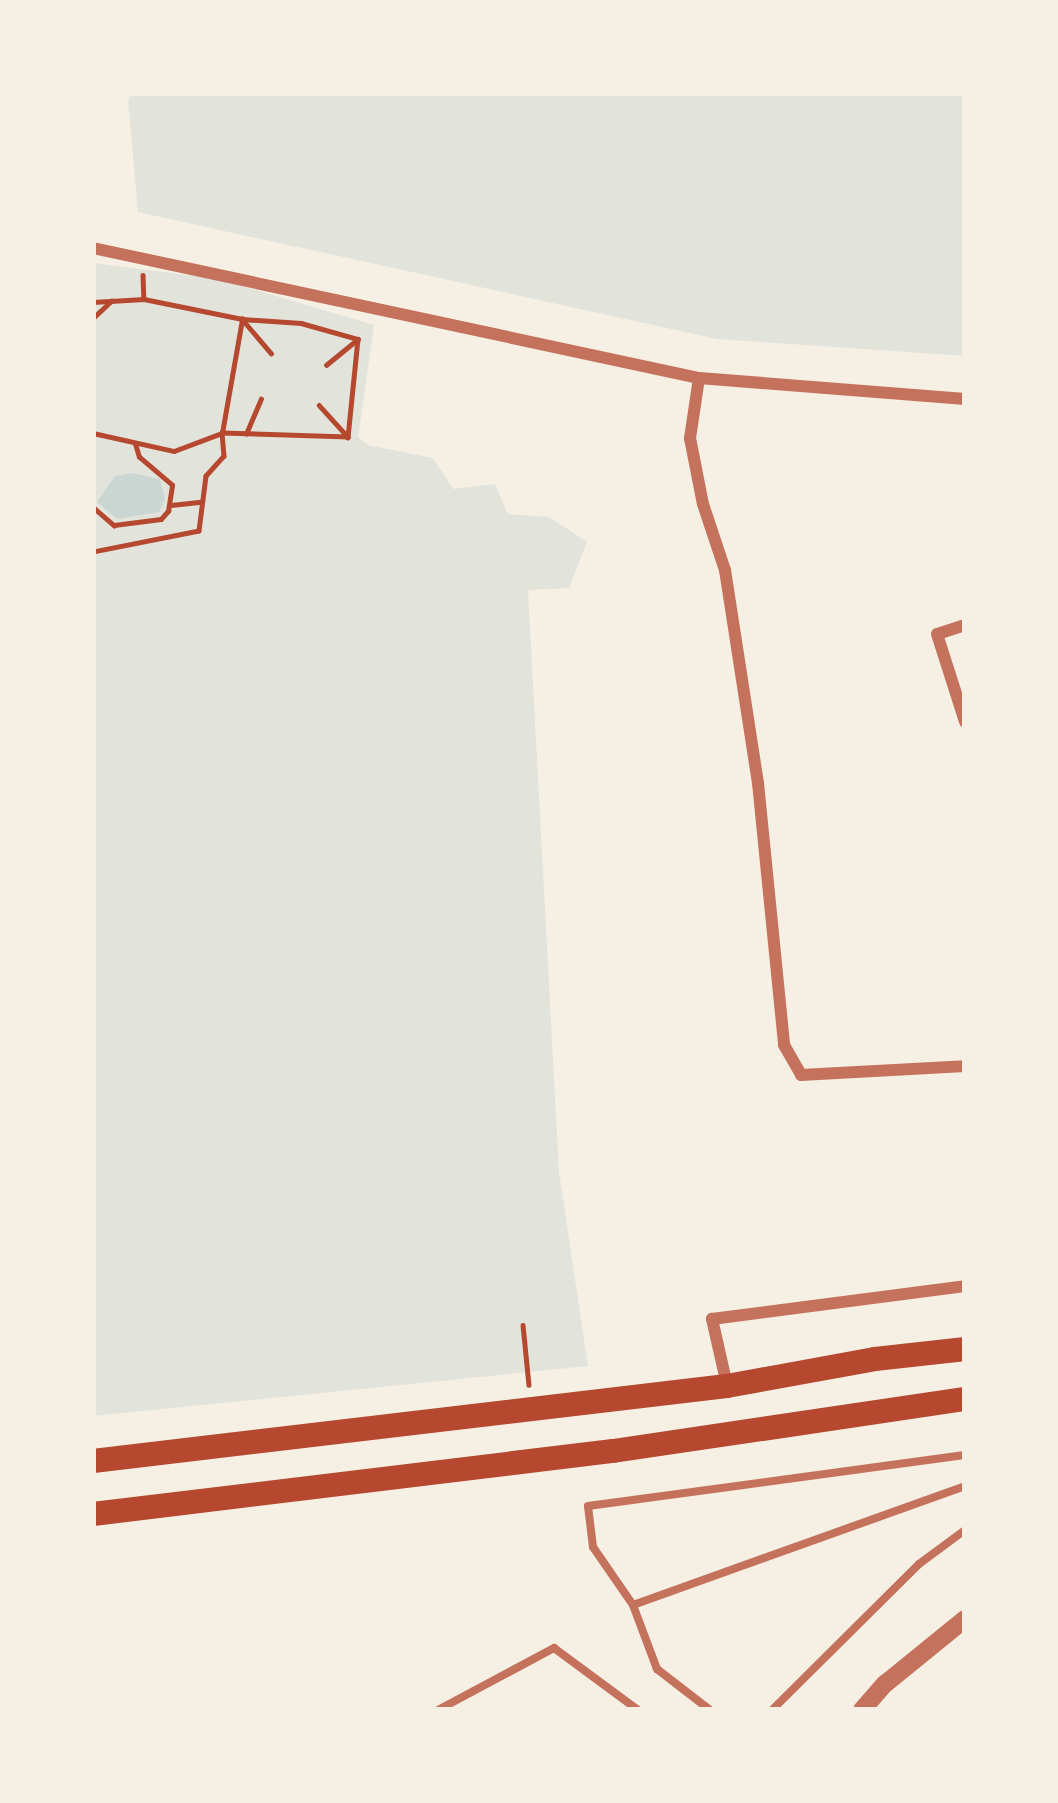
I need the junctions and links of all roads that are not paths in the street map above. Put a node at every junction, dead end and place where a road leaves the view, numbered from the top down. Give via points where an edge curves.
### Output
1 (93, 248) edge
2 (699, 378) junction
3 (965, 399) edge
4 (965, 625) edge
5 (960, 696) edge
6 (965, 722) edge
7 (965, 1066) edge
8 (965, 1286) edge
9 (965, 1349) edge
10 (727, 1386) junction
11 (965, 1399) edge
12 (965, 1455) edge
13 (93, 1461) edge
14 (965, 1486) edge
15 (93, 1514) edge
16 (965, 1530) edge
17 (633, 1605) junction
18 (965, 1619) edge
19 (438, 1710) edge
20 (638, 1710) edge
21 (710, 1710) edge
22 (772, 1710) edge
23 (862, 1710) edge

1 - 2 street
2 - 3 street
2 - 7 street via 690,438 725,570 758,782 784,1045 801,1075
4 - 5 street via 937,634
5 - 6 street
8 - 10 street via 712,1319
9 - 10 highway
10 - 13 highway
11 - 15 highway
12 - 17 lane via 588,1506 592,1547
14 - 17 lane
16 - 22 lane via 919,1564
17 - 21 lane via 657,1670
18 - 23 street
19 - 20 lane via 554,1648

